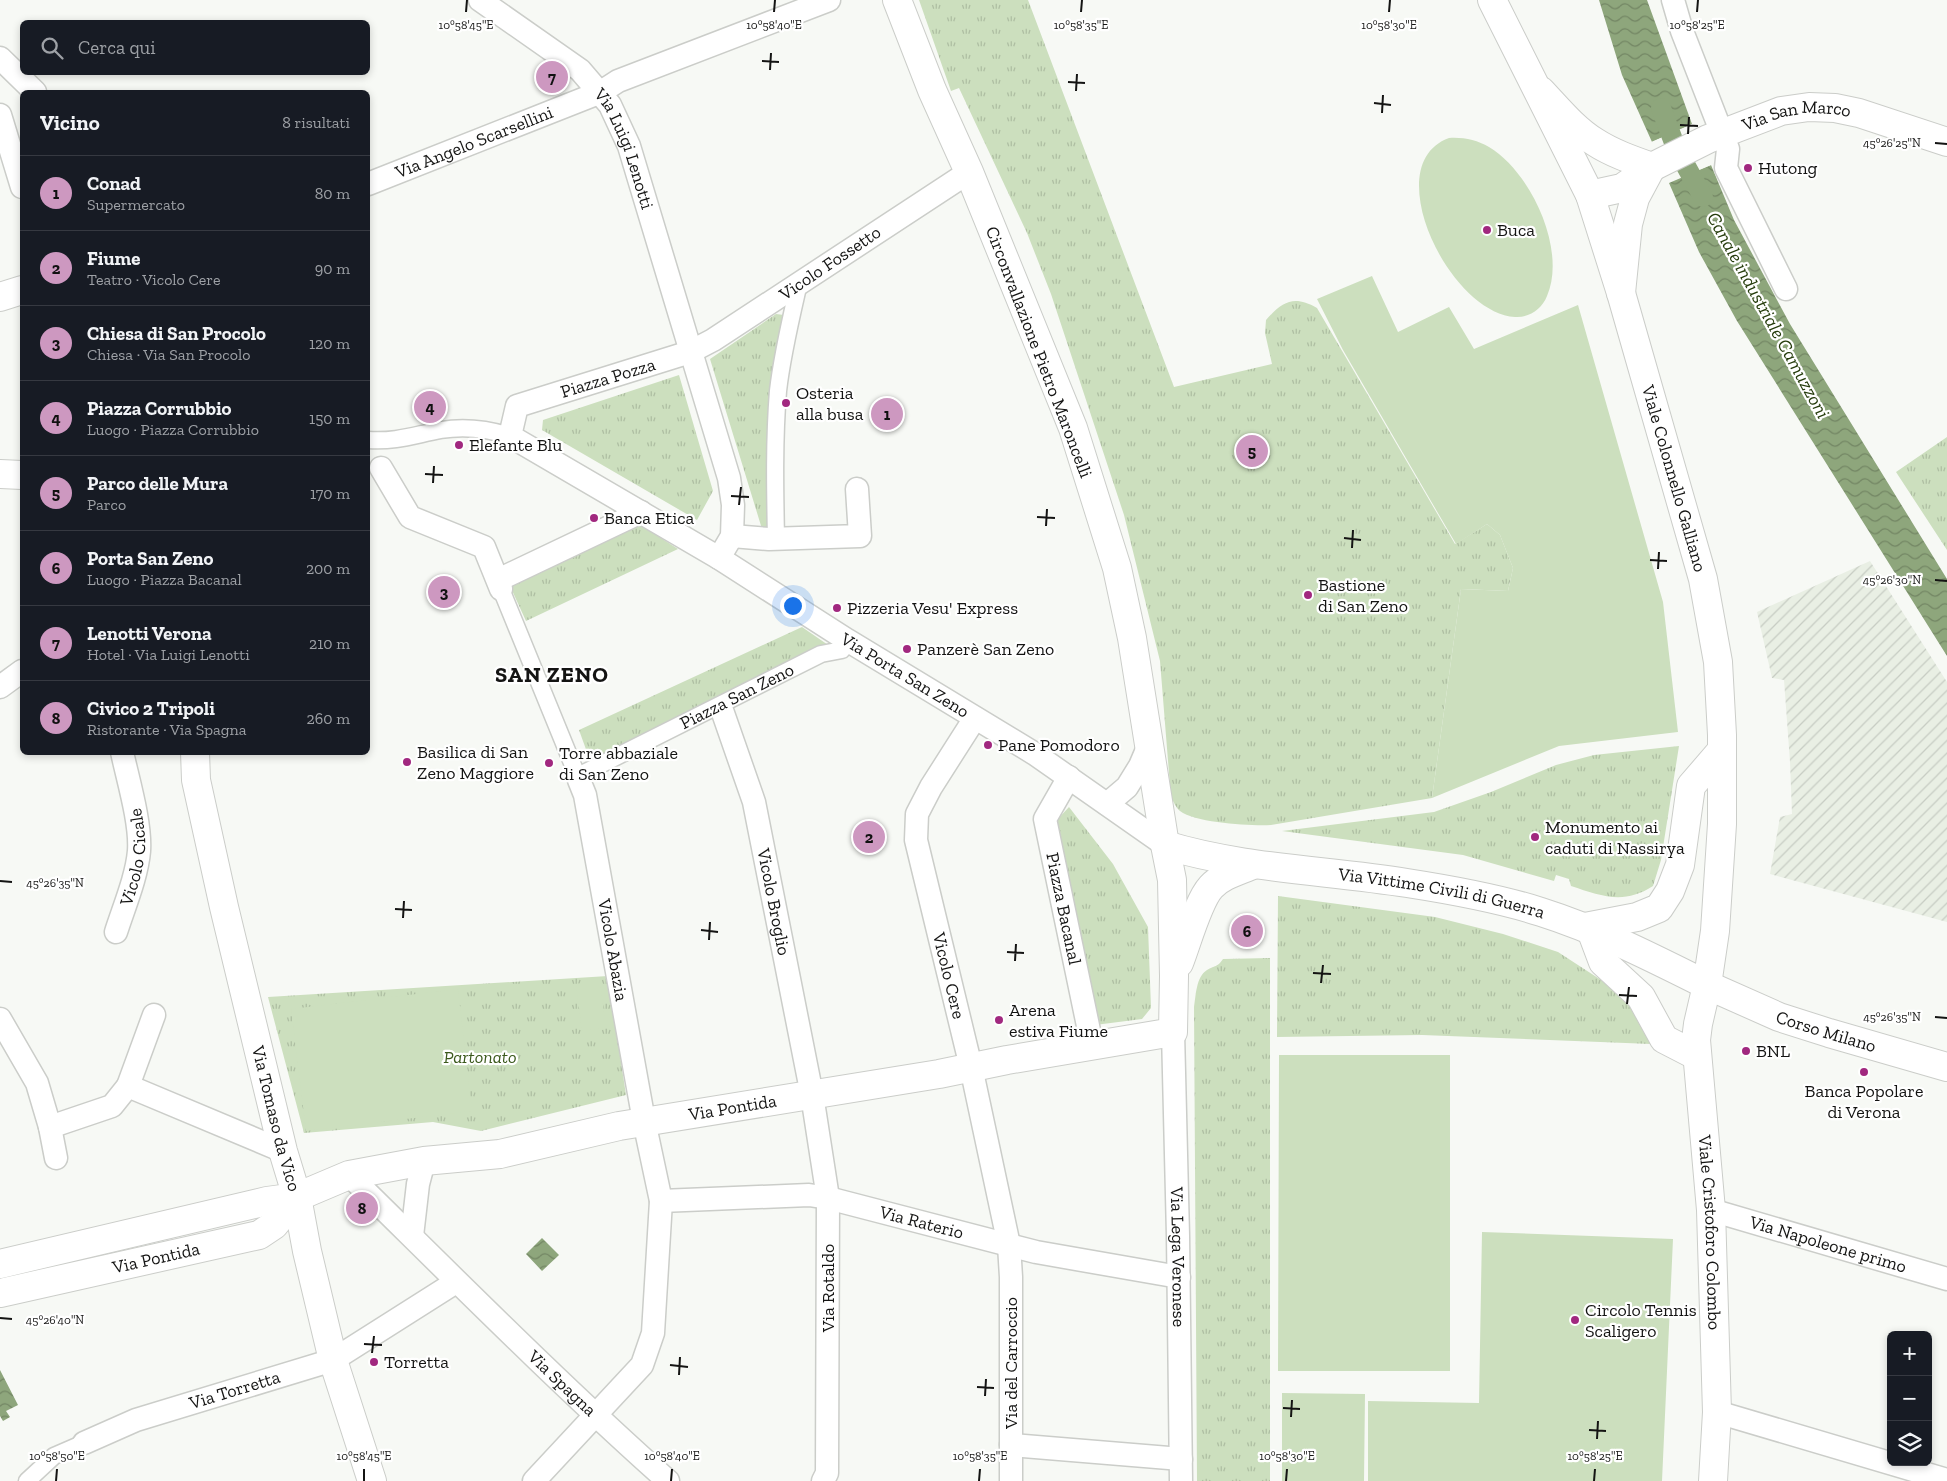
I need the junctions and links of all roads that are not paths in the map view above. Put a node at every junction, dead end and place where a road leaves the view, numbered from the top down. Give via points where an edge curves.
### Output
1 (480, 0) edge
2 (829, 0) edge
3 (897, 0) edge
4 (1492, 0) edge
5 (1673, 0) edge
6 (0, 58) edge
7 (1534, 83) junction
8 (34, 90) edge
9 (601, 92) junction
10 (0, 115) edge
11 (1715, 136) junction
12 (1947, 142) edge
13 (1653, 166) junction
14 (969, 172) junction
15 (20, 180) edge
16 (370, 183) edge
17 (1590, 195) junction
18 (799, 283) junction
19 (1786, 289) dead end
20 (20, 291) edge
21 (1621, 293) junction
22 (0, 297) edge
23 (690, 352) junction
24 (510, 436) junction
25 (374, 440) edge
26 (381, 468) joint
27 (0, 474) edge
28 (20, 475) edge
29 (857, 489) dead end
30 (641, 512) junction
31 (732, 536) junction
32 (776, 539) junction
33 (719, 558) junction
34 (499, 585) junction
35 (842, 650) dead end
36 (20, 672) edge
37 (0, 687) edge
38 (723, 713) dead end
39 (975, 718) junction
40 (1149, 745) junction
41 (1722, 750) junction
42 (123, 755) edge
43 (195, 755) edge
44 (1069, 777) junction
45 (580, 780) junction
46 (1106, 804) junction
47 (1165, 845) junction
48 (1253, 865) junction
49 (1588, 929) junction
50 (116, 932) dead end
51 (1174, 976) junction
52 (1706, 986) junction
53 (1174, 1004) junction
54 (154, 1015) dead end
55 (0, 1019) edge
56 (1173, 1032) junction
57 (1146, 1037) junction
58 (1092, 1045) junction
59 (1697, 1056) junction
60 (971, 1067) junction
61 (1947, 1067) edge
62 (128, 1086) junction
63 (812, 1095) junction
64 (644, 1121) junction
65 (50, 1127) junction
66 (283, 1151) junction
67 (56, 1158) dead end
68 (424, 1161) junction
69 (348, 1175) junction
70 (297, 1198) junction
71 (828, 1198) junction
72 (661, 1201) junction
73 (1711, 1210) junction
74 (412, 1236) junction
75 (1009, 1245) junction
76 (0, 1264) edge
77 (1179, 1277) junction
78 (1947, 1279) edge
79 (456, 1282) junction
80 (0, 1293) edge
81 (333, 1360) junction
82 (1717, 1412) junction
83 (595, 1415) junction
84 (84, 1443) joint
85 (1011, 1445) junction
86 (1181, 1459) junction
87 (1947, 1480) edge
88 (27, 1481) edge
89 (372, 1481) edge
90 (534, 1481) edge
91 (668, 1481) edge
92 (822, 1481) edge
93 (1011, 1481) edge
94 (1181, 1481) edge
95 (1713, 1481) edge

1 - 9 street, Via Luigi Lenotti via 580,70
2 - 9 street, Via Angelo Scarsellini via 618,82
3 - 14 street, Circonvallazione Pietro Maroncelli
4 - 7 street, Viale Colonnello Galliano
5 - 11 street
6 - 8 street
7 - 13 street via 1570,122 1594,142 1630,160
7 - 17 street, Viale Colonnello Galliano
9 - 16 street, Via Angelo Scarsellini
9 - 23 street, Via Luigi Lenotti via 629,146
10 - 15 street
11 - 12 street, Via San Marco via 1781,111 1809,107 1859,113
11 - 13 street, Via San Marco
11 - 19 street via 1728,149 1726,168
13 - 17 street, Via San Marco via 1622,188
13 - 21 street via 1635,198 1628,224
14 - 18 street, Vicolo Fossetto
14 - 40 street, Circonvallazione Pietro Maroncelli via 1073,428 1117,568
17 - 21 street, Viale Colonnello Galliano
18 - 23 street, Vicolo Fossetto
18 - 32 street via 778,390
20 - 22 street
21 - 41 street, Viale Colonnello Galliano via 1703,579 1718,662
23 - 24 street, Piazza Pozza via 517,406
23 - 31 street via 729,478 733,505
24 - 25 street via 467,428 442,430 408,439
24 - 30 street
25 - 26 street
26 - 34 street via 410,517 484,547
27 - 28 street
29 - 32 street via 860,536
30 - 33 street, Via Porta San Zeno
30 - 34 street
31 - 32 street
31 - 33 street
33 - 39 street, Via Porta San Zeno
34 - 45 street
35 - 45 street, Piazza San Zeno via 821,654 582,774
36 - 37 street
38 - 63 street, Vicolo Broglio via 754,802
39 - 44 street, Via Porta San Zeno
39 - 60 street, Vicolo Cere via 917,814 916,840
40 - 46 street via 1127,787
40 - 47 street, Circonvallazione Pietro Maroncelli
41 - 49 street via 1691,786 1680,865 1670,891 1658,908 1637,917
41 - 52 street, Viale Colonnello Galliano via 1722,824 1715,931
42 - 50 street, Vicolo Cicale via 136,814 139,850
43 - 66 street, Via Tomaso da Vico via 196,780 224,907
44 - 46 street, Via Porta San Zeno
44 - 58 street, Piazza Bacanal via 1044,819
45 - 64 street, Vicolo Abazia
46 - 47 street, Via Porta San Zeno
47 - 48 street, Via Vittime Civili di Guerra
47 - 51 street via 1172,880
48 - 49 street, Via Vittime Civili di Guerra via 1408,883 1502,902
48 - 51 street via 1211,887 1200,906
49 - 52 street, Via Vittime Civili di Guerra via 1660,961
49 - 59 street via 1603,962 1641,997 1664,1039
51 - 53 street
52 - 59 street, Viale Cristoforo Colombo via 1698,1024
52 - 61 street, Corso Milano via 1779,1017
53 - 56 street
53 - 57 street
54 - 62 street
55 - 65 street via 37,1083
56 - 57 street, Via Pontida
56 - 77 street, Via Lega Veronese
57 - 58 street, Via Pontida
58 - 60 street, Via Pontida
59 - 73 street, Viale Cristoforo Colombo
60 - 63 street, Via Pontida
60 - 75 street, Vicolo Cere
62 - 65 street via 112,1106
62 - 66 street
63 - 64 street, Via Pontida
63 - 71 street, Via Rotaldo
64 - 68 street, Via Pontida via 500,1154
64 - 72 street, Vicolo Abazia
65 - 67 street
66 - 70 street, Via Tomaso da Vico
68 - 69 street, Via Pontida
68 - 74 street
69 - 70 street, Via Pontida
69 - 74 street, Via Spagna
70 - 76 street, Via Pontida via 267,1201
70 - 80 street, Via Pontida via 274,1225 259,1235
70 - 81 street, Via Tomaso da Vico
71 - 72 street, Via Raterio
71 - 75 street, Via Raterio
71 - 92 street, Via Rotaldo via 827,1473
72 - 83 street, Vicolo Abazia via 653,1332 642,1365
73 - 78 street, Via Napoleone primo
73 - 82 street, Viale Cristoforo Colombo
74 - 79 street, Via Spagna
75 - 77 street, Via Raterio
75 - 85 street, Via del Carroccio
77 - 86 street, Via Lega Veronese
79 - 81 street
79 - 83 street, Via Spagna
81 - 84 street, Via Torretta via 136,1420
81 - 89 street, Via Tomaso da Vico
82 - 87 street
82 - 95 street, Viale Cristoforo Colombo
83 - 90 street, Vicolo Abazia
83 - 91 street, Via Spagna
84 - 88 street via 54,1456
85 - 86 street
85 - 93 street, Via del Carroccio
86 - 94 street, Via Lega Veronese

